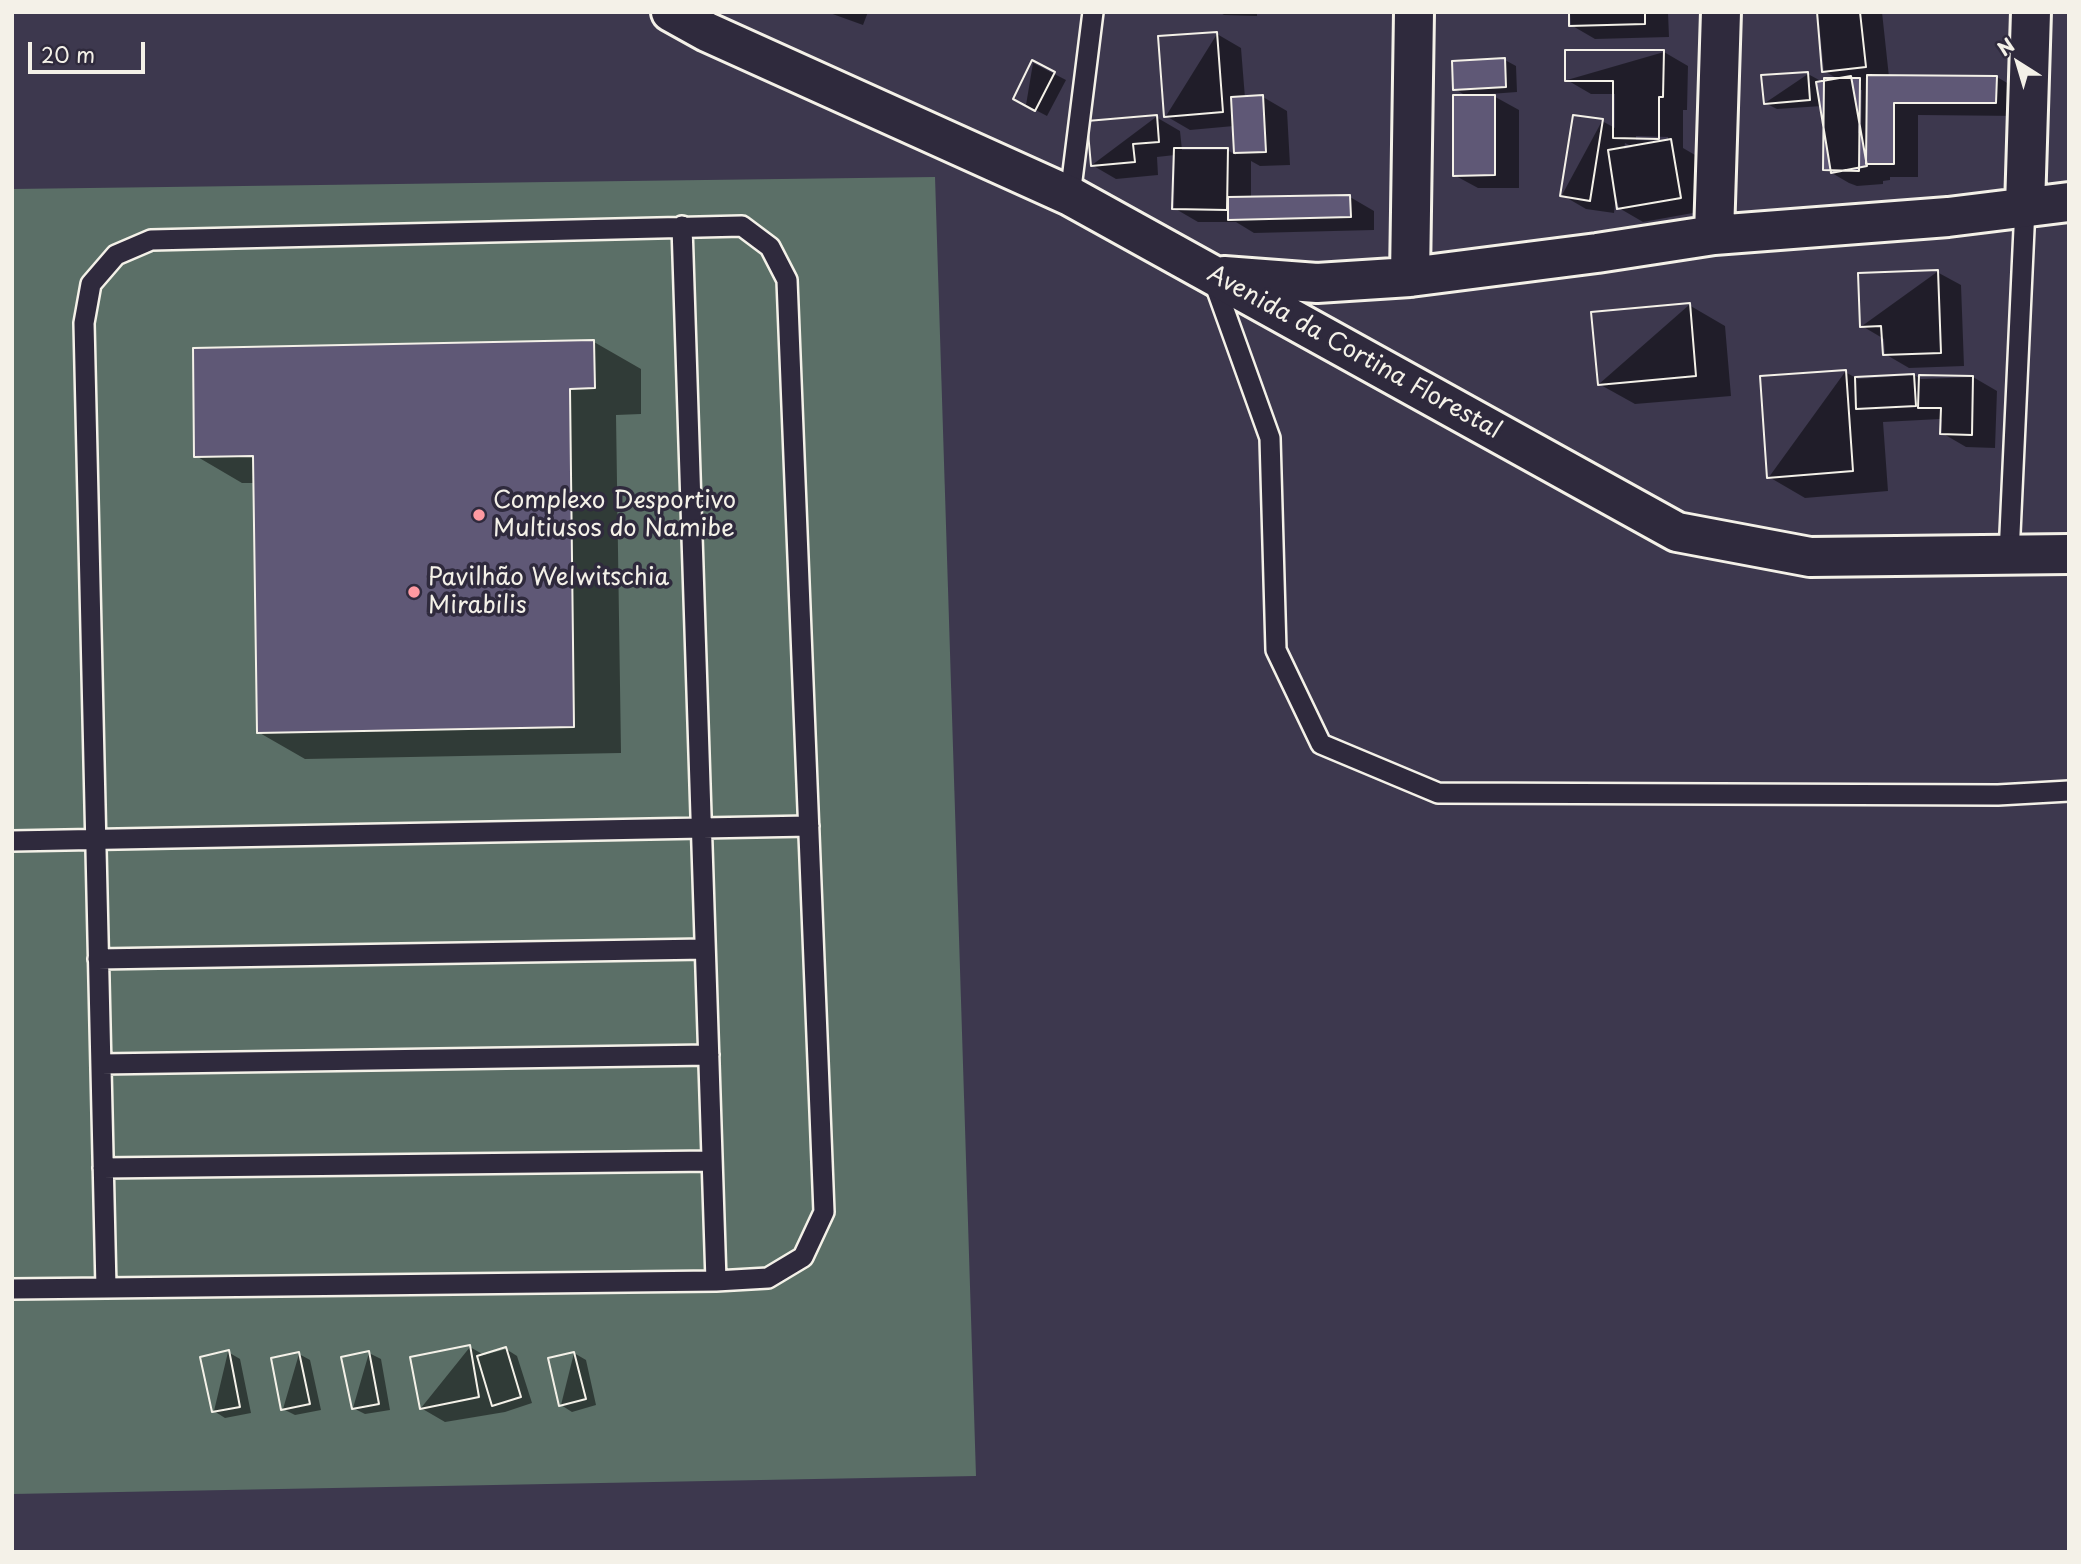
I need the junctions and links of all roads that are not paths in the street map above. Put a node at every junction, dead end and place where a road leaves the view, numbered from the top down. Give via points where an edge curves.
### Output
1 (671, 12) edge
2 (1093, 12) edge
3 (1415, 12) edge
4 (1721, 12) edge
5 (2031, 12) edge
6 (708, 22) edge
7 (1070, 196) junction
8 (2069, 202) edge
9 (2025, 207) junction
10 (681, 226) junction
11 (1714, 235) junction
12 (1211, 275) junction
13 (1410, 277) junction
14 (2069, 554) edge
15 (2009, 555) junction
16 (2069, 791) edge
17 (809, 825) junction
18 (701, 827) junction
19 (95, 839) junction
20 (12, 841) edge
21 (705, 949) junction
22 (98, 959) junction
23 (709, 1055) junction
24 (101, 1064) junction
25 (712, 1161) junction
26 (103, 1168) junction
27 (716, 1281) junction
28 (106, 1288) junction
29 (12, 1289) edge

1 - 6 street, Avenida da Cortina Florestal
2 - 7 lane
3 - 13 street
4 - 11 street
5 - 9 street
6 - 7 street, Avenida da Cortina Florestal
7 - 12 street, Avenida da Cortina Florestal
8 - 9 street
9 - 11 street
9 - 15 lane
10 - 17 lane via 742,226 769,247 787,280
10 - 18 lane
10 - 19 lane via 150,240 116,255 91,284 84,323
11 - 13 street
12 - 13 street via 1317,284
12 - 15 street, Avenida da Cortina Florestal via 1677,531 1811,557
12 - 16 lane via 1270,439 1276,650 1321,744 1438,793 1998,795
14 - 15 street, Avenida da Cortina Florestal
17 - 18 lane
17 - 27 lane via 824,1212 803,1257 768,1278
18 - 19 lane
18 - 21 lane
19 - 20 lane
19 - 22 lane
21 - 22 lane
21 - 23 lane
22 - 24 lane
23 - 24 lane
23 - 25 lane
24 - 26 lane
25 - 26 lane
25 - 27 lane
26 - 28 lane
27 - 28 lane
28 - 29 lane

